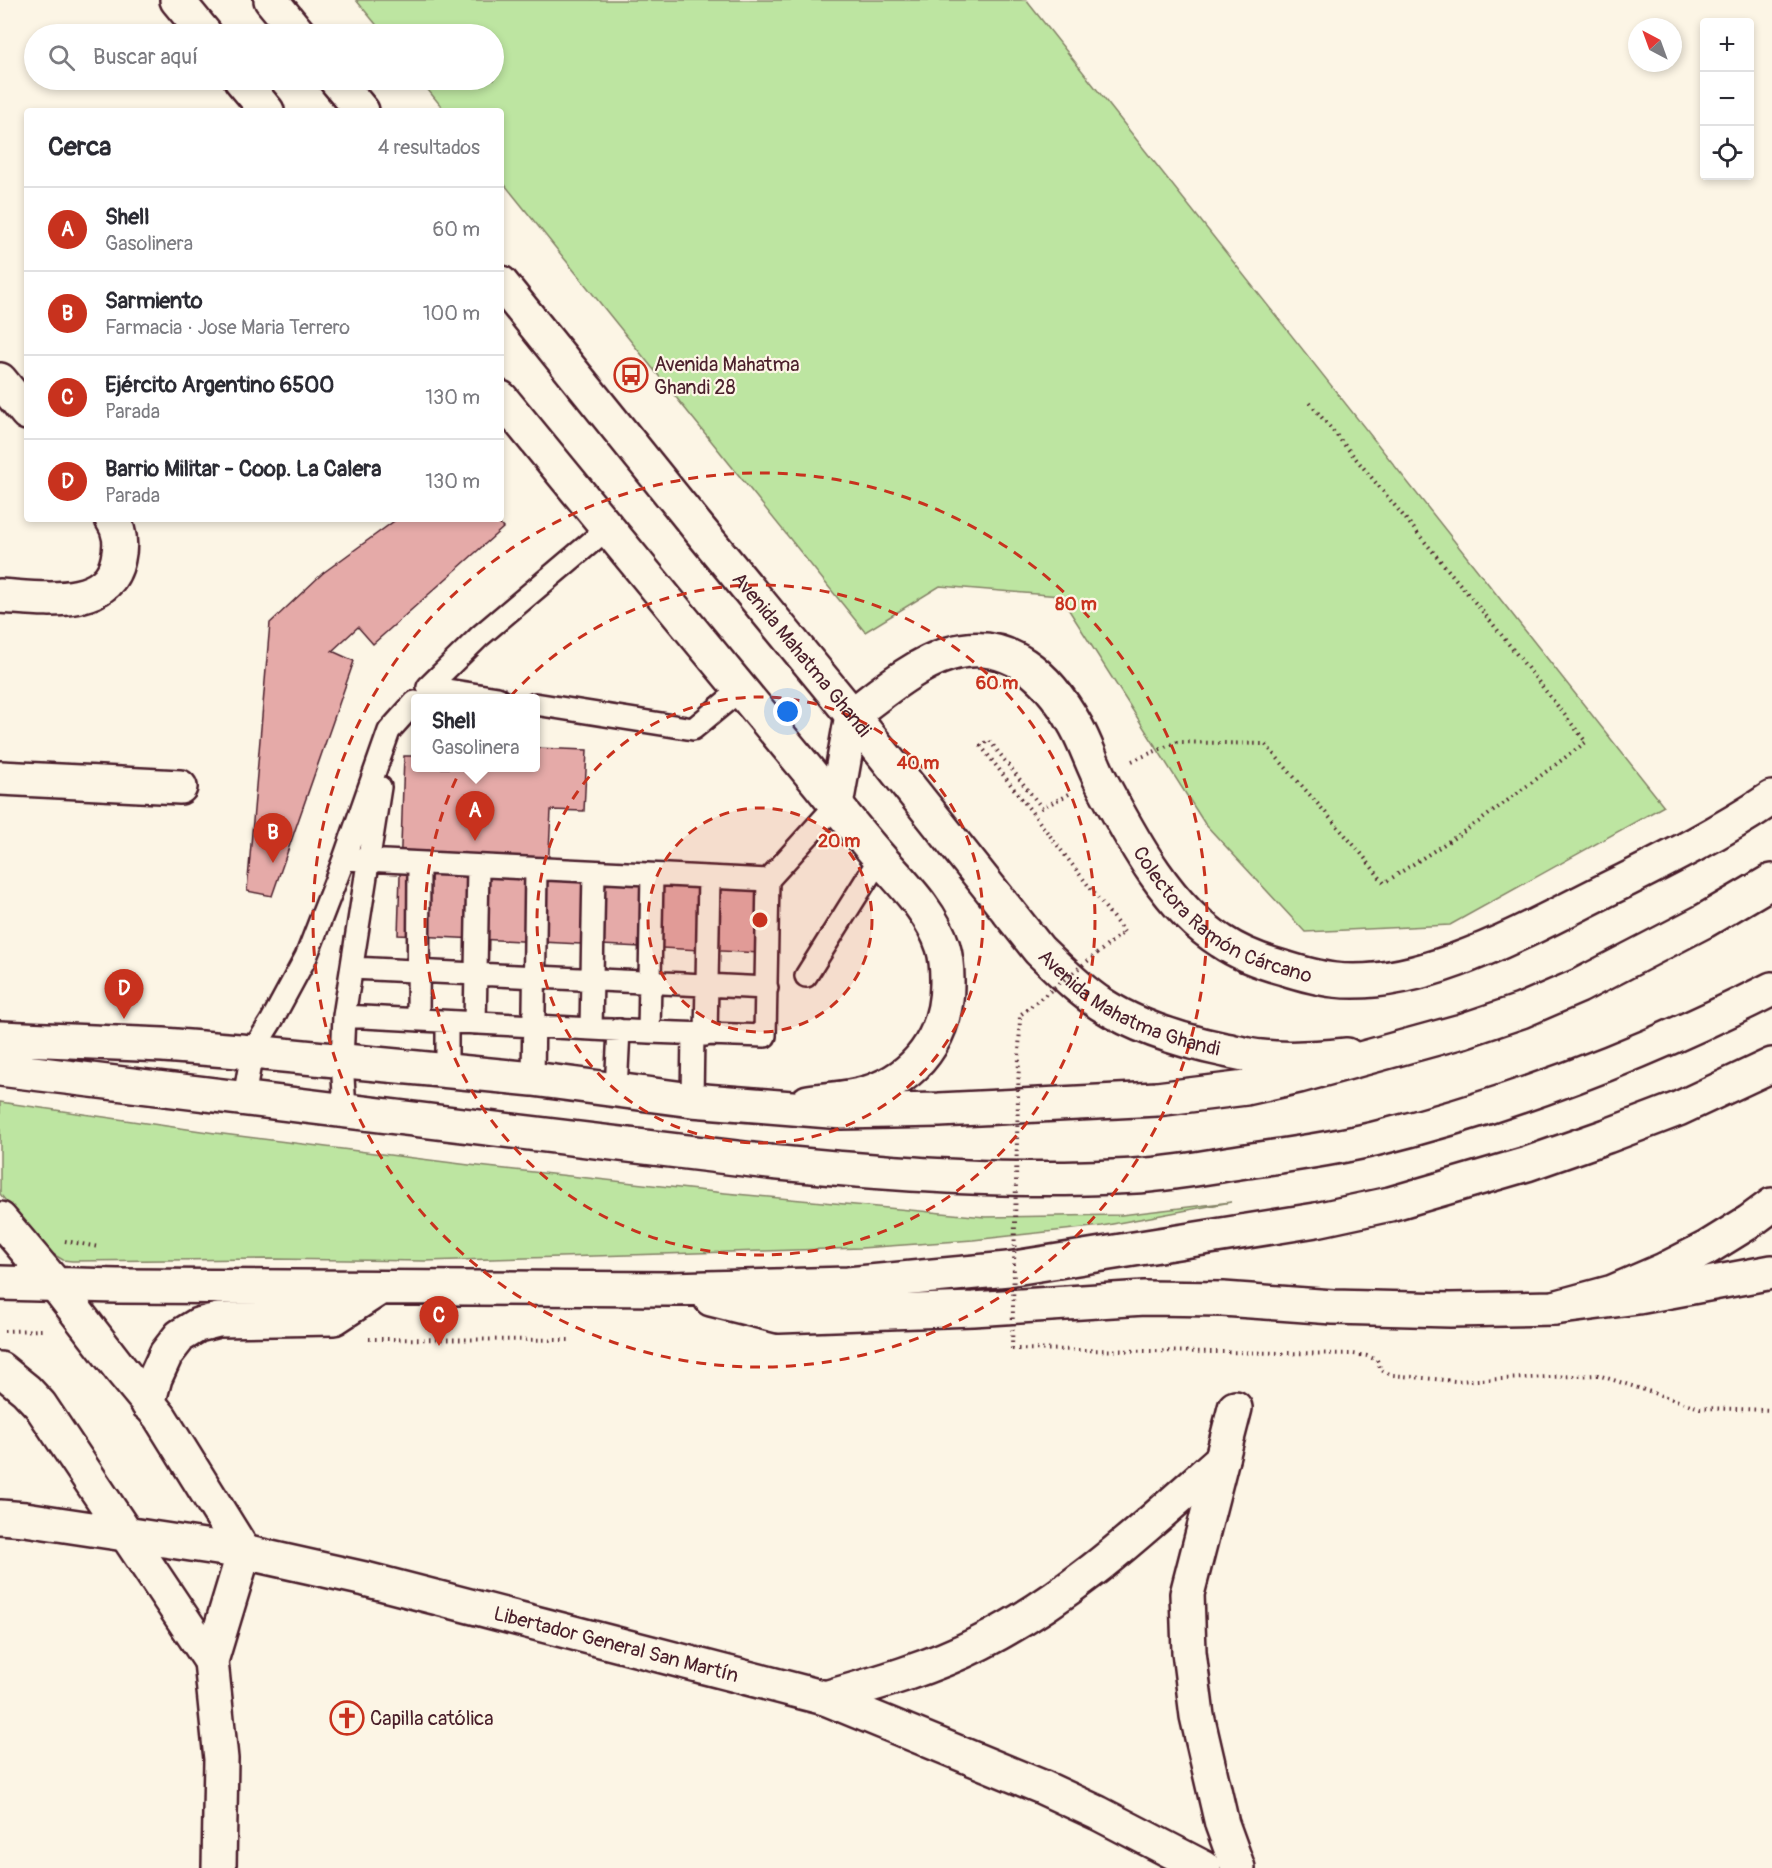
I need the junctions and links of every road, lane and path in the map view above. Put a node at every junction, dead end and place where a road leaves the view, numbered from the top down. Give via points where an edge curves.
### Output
1 (177, 0) edge
2 (271, 0) edge
3 (197, 24) edge
4 (291, 24) edge
5 (249, 90) edge
6 (344, 90) edge
7 (264, 108) edge
8 (359, 108) edge
9 (504, 286) edge
10 (0, 380) edge
11 (504, 402) edge
12 (1309, 402) dead end
13 (24, 409) edge
14 (114, 522) edge
15 (608, 528) junction
16 (0, 596) edge
17 (740, 690) junction
18 (422, 694) edge
19 (540, 705) edge
20 (411, 706) edge
21 (852, 715) junction
22 (389, 731) junction
23 (0, 778) edge
24 (1100, 780) junction
25 (180, 787) dead end
26 (1772, 798) edge
27 (836, 805) junction
28 (880, 858) junction
29 (344, 859) junction
30 (368, 861) junction
31 (419, 864) junction
32 (478, 867) junction
33 (536, 870) junction
34 (594, 872) junction
35 (652, 875) junction
36 (709, 878) junction
37 (768, 880) junction
38 (1772, 881) edge
39 (352, 968) junction
40 (418, 971) junction
41 (476, 974) junction
42 (806, 976) dead end
43 (534, 977) junction
44 (592, 980) junction
45 (650, 982) junction
46 (708, 985) junction
47 (767, 988) junction
48 (1772, 989) edge
49 (344, 1016) junction
50 (418, 1020) junction
51 (447, 1022) junction
52 (475, 1023) junction
53 (533, 1026) junction
54 (591, 1029) junction
55 (619, 1030) junction
56 (649, 1032) junction
57 (700, 1034) junction
58 (0, 1038) edge
59 (1397, 1048) junction
60 (252, 1052) junction
61 (342, 1060) junction
62 (1772, 1065) edge
63 (0, 1069) edge
64 (447, 1070) junction
65 (533, 1079) junction
66 (616, 1090) junction
67 (244, 1098) junction
68 (692, 1100) junction
69 (765, 1107) junction
70 (345, 1111) junction
71 (1772, 1205) edge
72 (0, 1219) edge
73 (1772, 1272) edge
74 (0, 1283) edge
75 (55, 1284) junction
76 (380, 1288) junction
77 (671, 1289) junction
78 (1554, 1308) junction
79 (0, 1368) edge
80 (148, 1404) junction
81 (1235, 1408) dead end
82 (1772, 1410) edge
83 (1222, 1458) junction
84 (0, 1517) edge
85 (126, 1533) junction
86 (244, 1552) junction
87 (211, 1661) junction
88 (825, 1698) junction
89 (219, 1868) edge
90 (1204, 1868) edge
91 (1238, 1868) edge

1 - 3 main road
2 - 4 main road
5 - 7 main road
6 - 8 main road
9 - 21 main road, Avenida Mahatma Ghandi
10 - 13 main road
11 - 15 main road
12 - 24 path via 1586,742 1480,821 1384,883 1265,744 1177,742
14 - 16 main road via 121,544 117,567 102,588 86,595 54,599
15 - 17 main road
15 - 18 lane via 480,636
17 - 19 lane via 693,729
17 - 27 main road
20 - 22 lane
21 - 24 main road, Colectora Ramón Cárcano via 918,668 948,654 974,649 998,651 1022,662 1044,680 1077,727
21 - 27 main road
21 - 59 main road, Avenida Mahatma Ghandi via 1039,950 1100,1004 1162,1033 1260,1057 1320,1058
22 - 29 lane
22 - 30 lane
23 - 25 main road
24 - 26 main road, Colectora Ramón Cárcano via 1164,886 1189,915 1220,941 1259,961 1335,980 1377,979 1417,972 1515,936 1679,852
24 - 82 path, bridge via 1042,808 989,740 981,746 1124,932 1020,1015 1012,1349 1353,1353 1377,1360 1381,1370 1392,1375 1455,1381 1598,1375 1700,1408
27 - 28 main road
27 - 37 lane
28 - 42 lane
28 - 69 main road via 931,921 943,947 947,967 945,1013 934,1041 900,1078 876,1090
29 - 30 lane
29 - 60 lane via 306,957
30 - 31 lane
30 - 39 lane
31 - 32 lane
31 - 40 lane
32 - 33 lane
32 - 41 lane
33 - 34 lane
33 - 43 lane
34 - 35 lane
34 - 44 lane
35 - 36 lane
35 - 45 lane
36 - 37 lane
36 - 46 lane
37 - 47 lane
38 - 59 main road via 1579,986 1521,1011
39 - 40 lane
39 - 49 lane
40 - 41 lane
40 - 50 lane
41 - 43 lane
41 - 52 lane
43 - 44 lane
43 - 53 lane
44 - 45 lane
44 - 54 lane
45 - 46 lane
45 - 56 lane
46 - 47 lane
46 - 57 lane
47 - 57 lane via 765,1036
48 - 70 main road via 1600,1067 1440,1121 1311,1151 1146,1176 977,1178 873,1172
49 - 50 lane
49 - 61 lane
50 - 51 lane
51 - 52 lane
51 - 64 lane
52 - 53 lane
53 - 54 lane
53 - 65 lane
54 - 55 lane
55 - 56 lane
55 - 66 lane
56 - 57 lane
57 - 68 lane
58 - 60 main road
59 - 69 main road via 1246,1088 1180,1097 890,1112
60 - 61 main road
60 - 67 lane
61 - 64 main road
61 - 70 lane
62 - 77 main road via 1678,1109 1527,1164 1390,1204 1316,1220 997,1270 848,1284
63 - 67 main road
64 - 65 main road
65 - 66 main road
66 - 68 main road
67 - 70 main road
68 - 69 main road
71 - 78 main road via 1707,1248 1664,1270 1613,1292
72 - 75 main road
73 - 78 main road
74 - 75 main road
75 - 76 main road
75 - 80 main road
76 - 77 main road
76 - 80 main road via 334,1318 218,1320 198,1325 180,1336 166,1354
77 - 78 main road via 779,1316 1144,1298 1344,1308
79 - 85 main road via 40,1405
80 - 86 main road
81 - 83 main road
83 - 88 main road via 1116,1553 1054,1600 980,1643 921,1669
83 - 91 main road via 1187,1594 1189,1652 1209,1770
84 - 85 main road, Libertador General San Martín
85 - 86 main road, Libertador General San Martín
85 - 87 main road
86 - 87 main road
86 - 88 main road, Libertador General San Martín via 365,1579
87 - 89 main road via 221,1759
88 - 90 main road, Libertador General San Martín via 1042,1786

